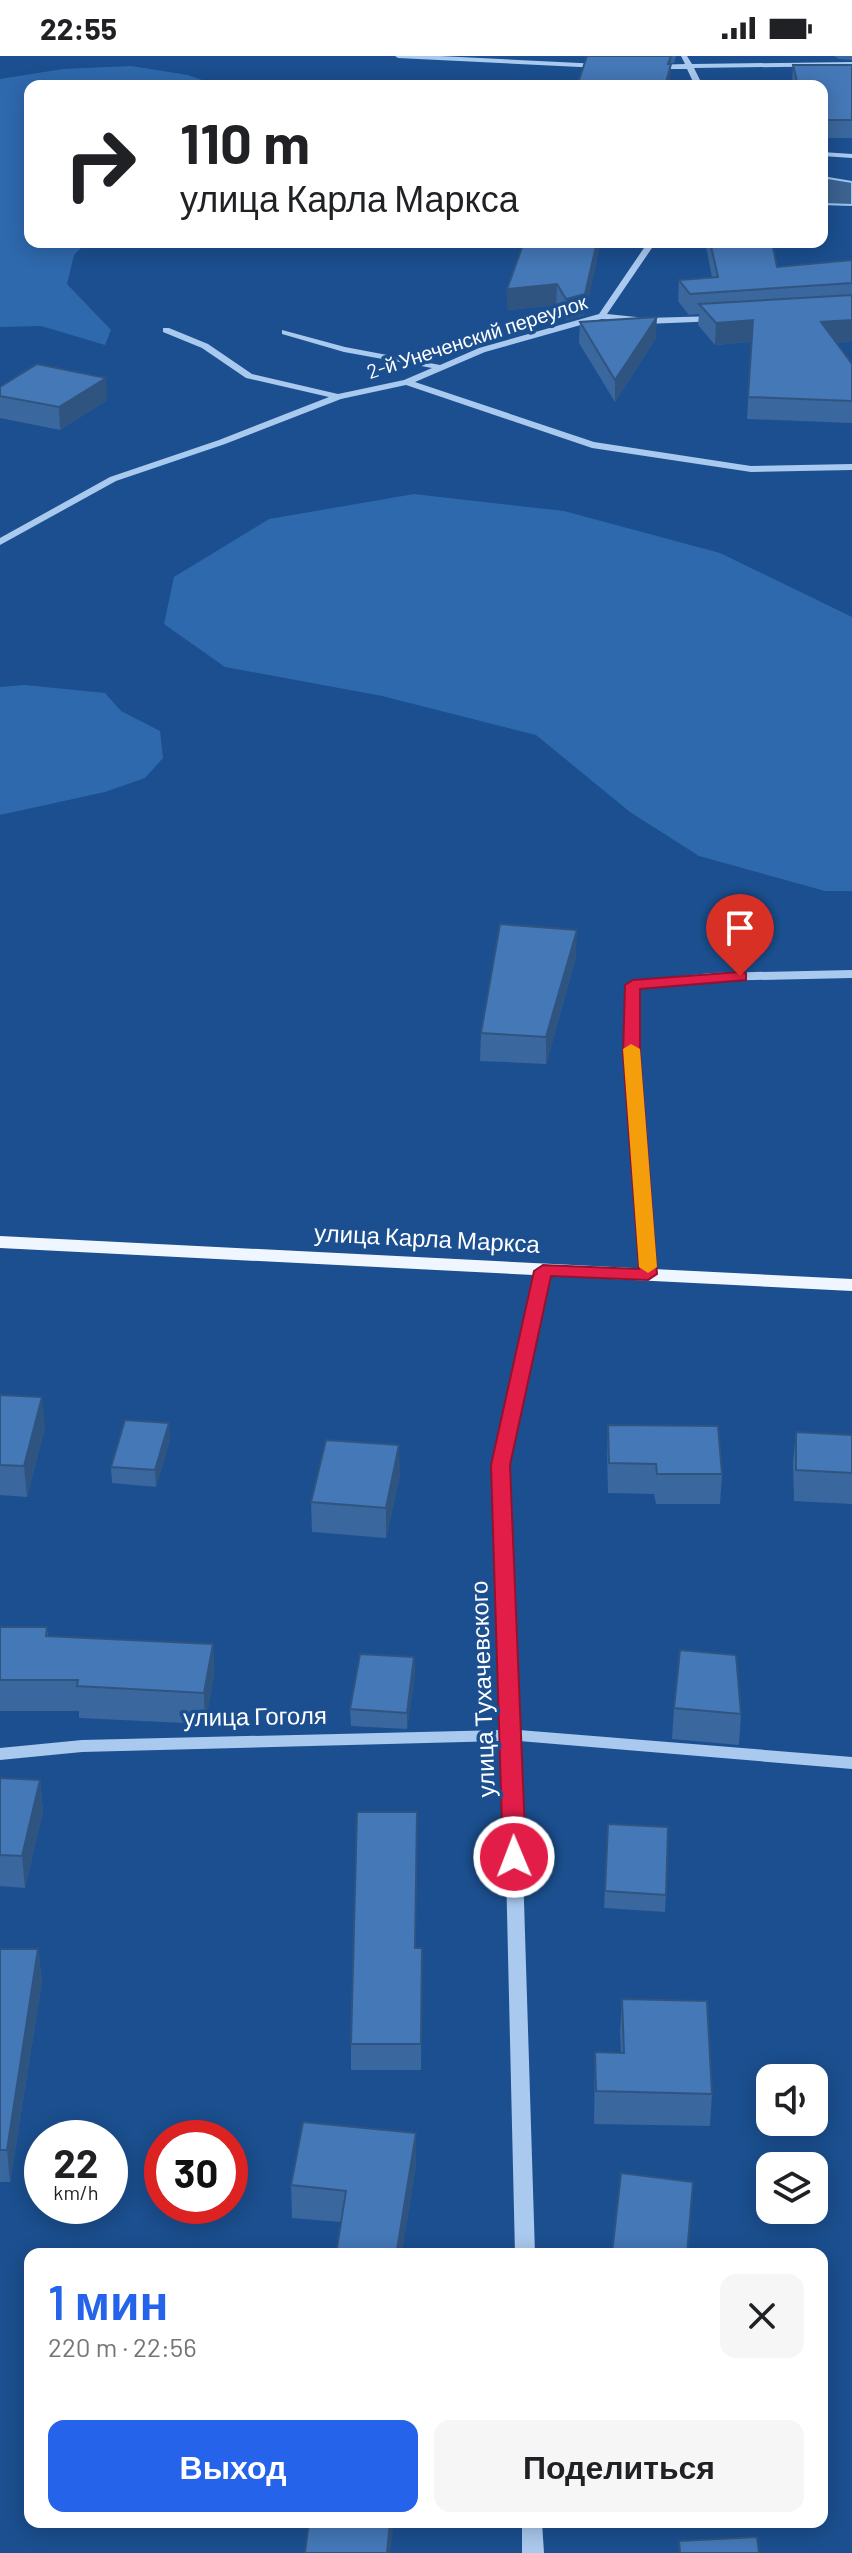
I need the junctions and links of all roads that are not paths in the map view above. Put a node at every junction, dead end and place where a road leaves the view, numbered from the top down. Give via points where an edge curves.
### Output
1 (398, 56) edge
2 (684, 56) edge
3 (852, 64) edge
4 (603, 66) edge
5 (647, 67) edge
6 (690, 67) junction
7 (696, 80) edge
8 (828, 154) edge
9 (852, 156) edge
10 (648, 248) edge
11 (602, 316) junction
12 (724, 319) edge
13 (166, 330) dead end
14 (285, 332) dead end
15 (438, 367) junction
16 (407, 382) junction
17 (338, 397) junction
18 (852, 467) edge
19 (0, 542) edge
20 (852, 974) edge
21 (0, 1242) edge
22 (543, 1271) junction
23 (648, 1274) junction
24 (852, 1285) edge
25 (511, 1735) junction
26 (0, 1754) edge
27 (852, 1763) edge
28 (525, 2248) edge
29 (532, 2528) edge
30 (533, 2553) edge

1 - 4 street
2 - 6 street
3 - 6 street
5 - 6 street
6 - 7 street
8 - 9 street
10 - 11 street
11 - 12 street, 2-й Унеченский переулок
11 - 15 street, 2-й Унеченский переулок
13 - 17 street via 205,346 249,376
14 - 15 street
15 - 16 street, 2-й Унеченский переулок
16 - 17 street, 2-й Унеченский переулок
16 - 18 street via 592,445 751,469
17 - 19 street, 2-й Унеченский переулок via 113,479
20 - 23 street via 711,977 633,985 632,1066
21 - 22 main road, улица Карла Маркса
22 - 23 main road, улица Карла Маркса
22 - 25 street, улица Тухачевского via 500,1465
23 - 24 main road, улица Карла Маркса
25 - 26 street, улица Гоголя via 82,1746
25 - 27 street, улица Гоголя
25 - 28 street, улица Тухачевского
29 - 30 street

